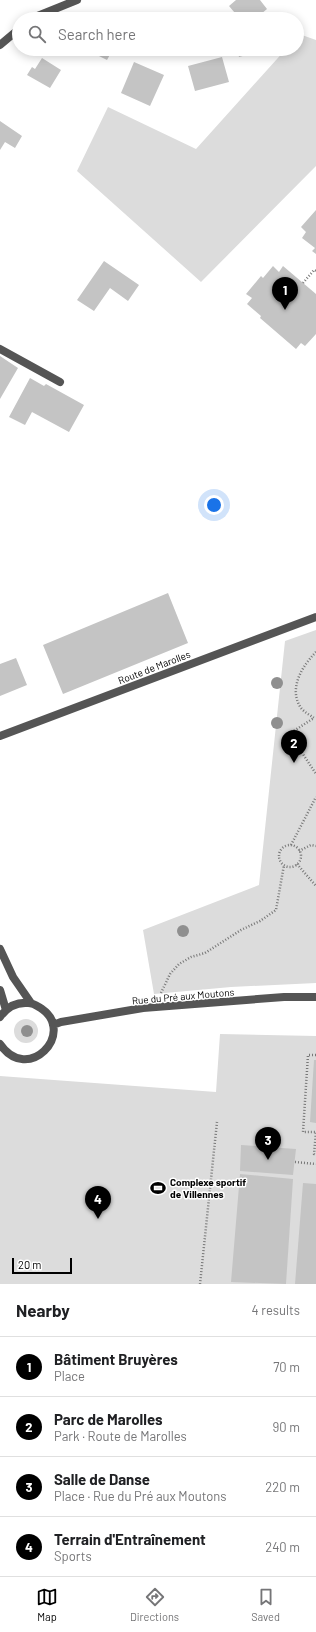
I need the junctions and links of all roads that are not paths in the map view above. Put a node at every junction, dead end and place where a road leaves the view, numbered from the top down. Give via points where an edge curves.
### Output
1 (77, 0) edge
2 (47, 12) edge
3 (12, 35) edge
4 (0, 45) edge
5 (0, 349) edge
6 (60, 382) dead end
7 (316, 617) edge
8 (0, 736) edge
9 (0, 949) edge
10 (0, 990) edge
11 (316, 997) edge
12 (31, 1003) junction
13 (6, 1010) junction
14 (0, 1017) edge
15 (53, 1025) junction
16 (0, 1044) edge

1 - 2 street
3 - 4 street
5 - 6 street
7 - 8 street, Route de Marolles
9 - 12 street via 13,977
10 - 13 street
11 - 15 street, Rue du Pré aux Moutons via 284,997 143,1008
12 - 13 street via 22,1002
12 - 15 street via 46,1012
13 - 14 street
15 - 16 street via 50,1045 37,1057 12,1057

